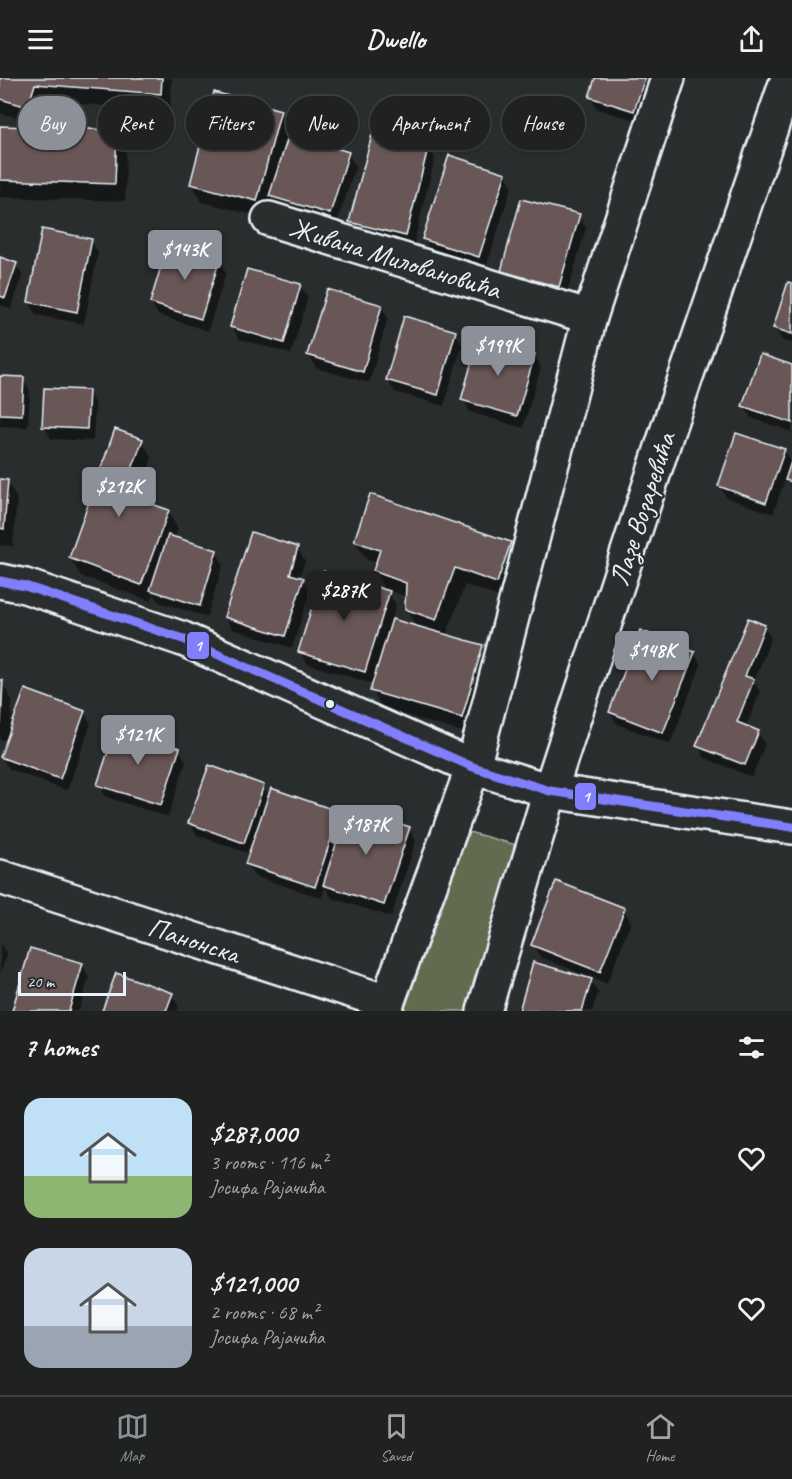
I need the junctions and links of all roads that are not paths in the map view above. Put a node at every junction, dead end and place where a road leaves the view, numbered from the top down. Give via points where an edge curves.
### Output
1 (668, 78) edge
2 (788, 78) edge
3 (269, 219) dead end
4 (590, 317) junction
5 (0, 581) edge
6 (473, 767) junction
7 (550, 791) junction
8 (792, 827) edge
9 (0, 877) edge
10 (386, 1007) edge
11 (484, 1011) edge

1 - 4 street
2 - 7 street, Лазе Возаревића
3 - 4 street, Живана Миловановића
4 - 6 street
5 - 6 street via 26,586 183,639
6 - 7 street
6 - 10 street
7 - 8 street
7 - 11 street, Лазе Возаревића
9 - 10 street, Панонска

